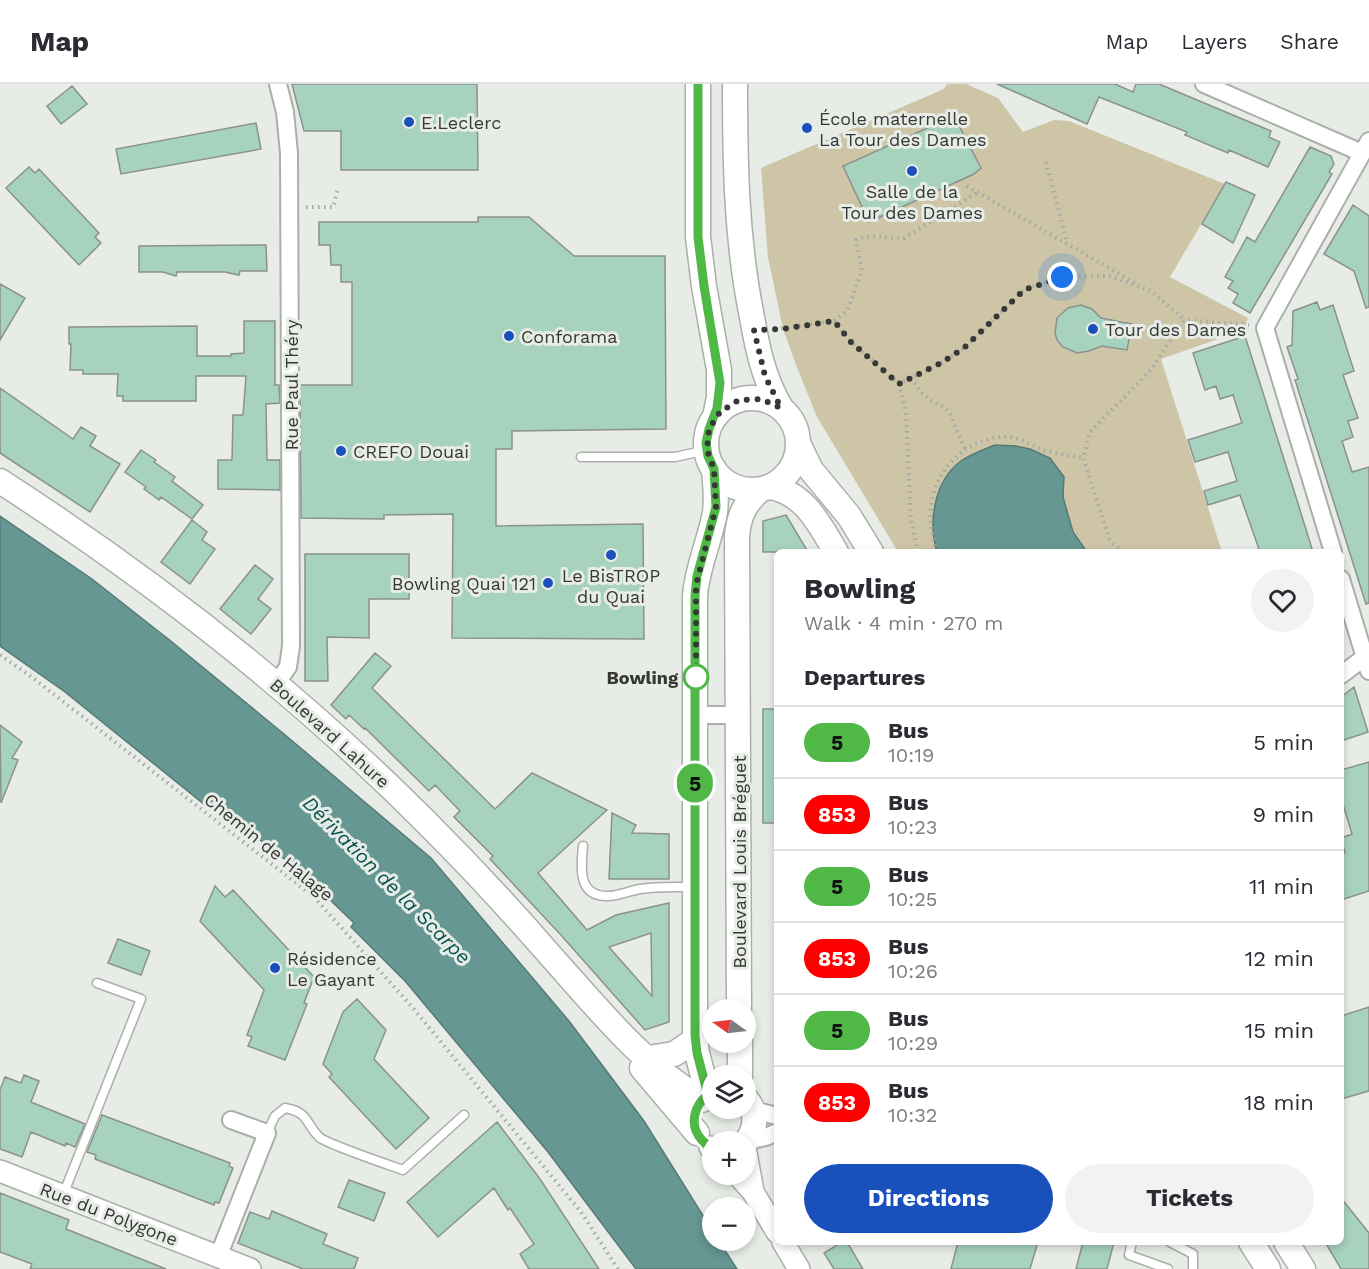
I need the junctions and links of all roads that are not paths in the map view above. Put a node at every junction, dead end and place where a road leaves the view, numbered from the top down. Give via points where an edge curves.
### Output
1 (278, 84) edge
2 (698, 84) edge
3 (735, 84) edge
4 (1204, 84) edge
5 (1366, 147) edge
6 (781, 408) junction
7 (715, 417) junction
8 (798, 443) junction
9 (581, 457) dead end
10 (710, 459) junction
11 (0, 481) edge
12 (765, 488) junction
13 (834, 549) edge
14 (869, 549) edge
15 (1332, 549) edge
16 (1344, 588) edge
17 (1368, 661) edge
18 (1344, 673) edge
19 (276, 684) junction
20 (696, 715) junction
21 (738, 715) junction
22 (583, 846) dead end
23 (695, 887) junction
24 (97, 983) dead end
25 (739, 999) edge
26 (619, 1033) junction
27 (695, 1040) junction
28 (648, 1058) junction
29 (702, 1070) edge
30 (702, 1094) edge
31 (702, 1105) edge
32 (756, 1108) edge
33 (464, 1115) dead end
34 (774, 1116) edge
35 (231, 1120) dead end
36 (702, 1132) edge
37 (267, 1133) junction
38 (774, 1133) edge
39 (702, 1137) edge
40 (756, 1141) edge
41 (0, 1171) edge
42 (747, 1185) edge
43 (752, 1185) edge
44 (753, 1192) junction
45 (63, 1195) junction
46 (774, 1227) edge
47 (785, 1245) edge
48 (1131, 1245) edge
49 (1176, 1245) edge
50 (1253, 1245) edge
51 (1289, 1245) edge
52 (218, 1257) junction
53 (250, 1269) edge
54 (800, 1269) edge
55 (1168, 1269) edge
56 (1193, 1269) edge
57 (1268, 1269) edge
58 (1303, 1269) edge

1 - 19 street, Rue Paul Théry via 289,139 291,646 288,667
2 - 7 main road via 698,237 719,370
3 - 6 main road via 735,183 744,275 765,376
4 - 5 street
5 - 15 street via 1265,327
6 - 7 main road via 761,399 746,399 726,407
6 - 8 main road via 794,424
7 - 10 main road via 709,429
8 - 12 main road via 797,457 790,470
8 - 14 main road via 811,470 849,516
9 - 10 lane
10 - 12 main road via 722,479 734,486 747,490
10 - 20 main road via 716,497 696,585
11 - 19 main road, Boulevard Lahure via 174,602
12 - 13 main road via 784,491 802,502
12 - 21 main road, Boulevard Louis Bréguet via 744,508 738,528
16 - 17 street
17 - 18 street
19 - 26 main road, Boulevard Lahure via 425,821
20 - 21 street
20 - 23 main road
21 - 25 main road, Boulevard Louis Bréguet
22 - 23 lane via 581,875 585,885 596,894
23 - 27 main road
24 - 45 lane via 141,999
26 - 28 main road, Boulevard Lahure
26 - 39 main road, Boulevard Lahure via 644,1070
27 - 28 main road via 674,1054
27 - 29 main road
28 - 30 main road, Boulevard Lahure via 686,1090
31 - 36 main road via 694,1116
32 - 34 street
33 - 37 lane via 404,1170 320,1138 297,1110 285,1108 275,1116
35 - 37 street
37 - 52 street
38 - 40 street
41 - 45 street, Rue du Polygone
42 - 44 street
43 - 44 street
44 - 46 street
45 - 52 street, Rue du Polygone
47 - 54 street
48 - 55 lane via 1129,1255
49 - 56 lane via 1193,1254
50 - 57 main road
51 - 58 main road
52 - 53 street, Rue du Polygone

